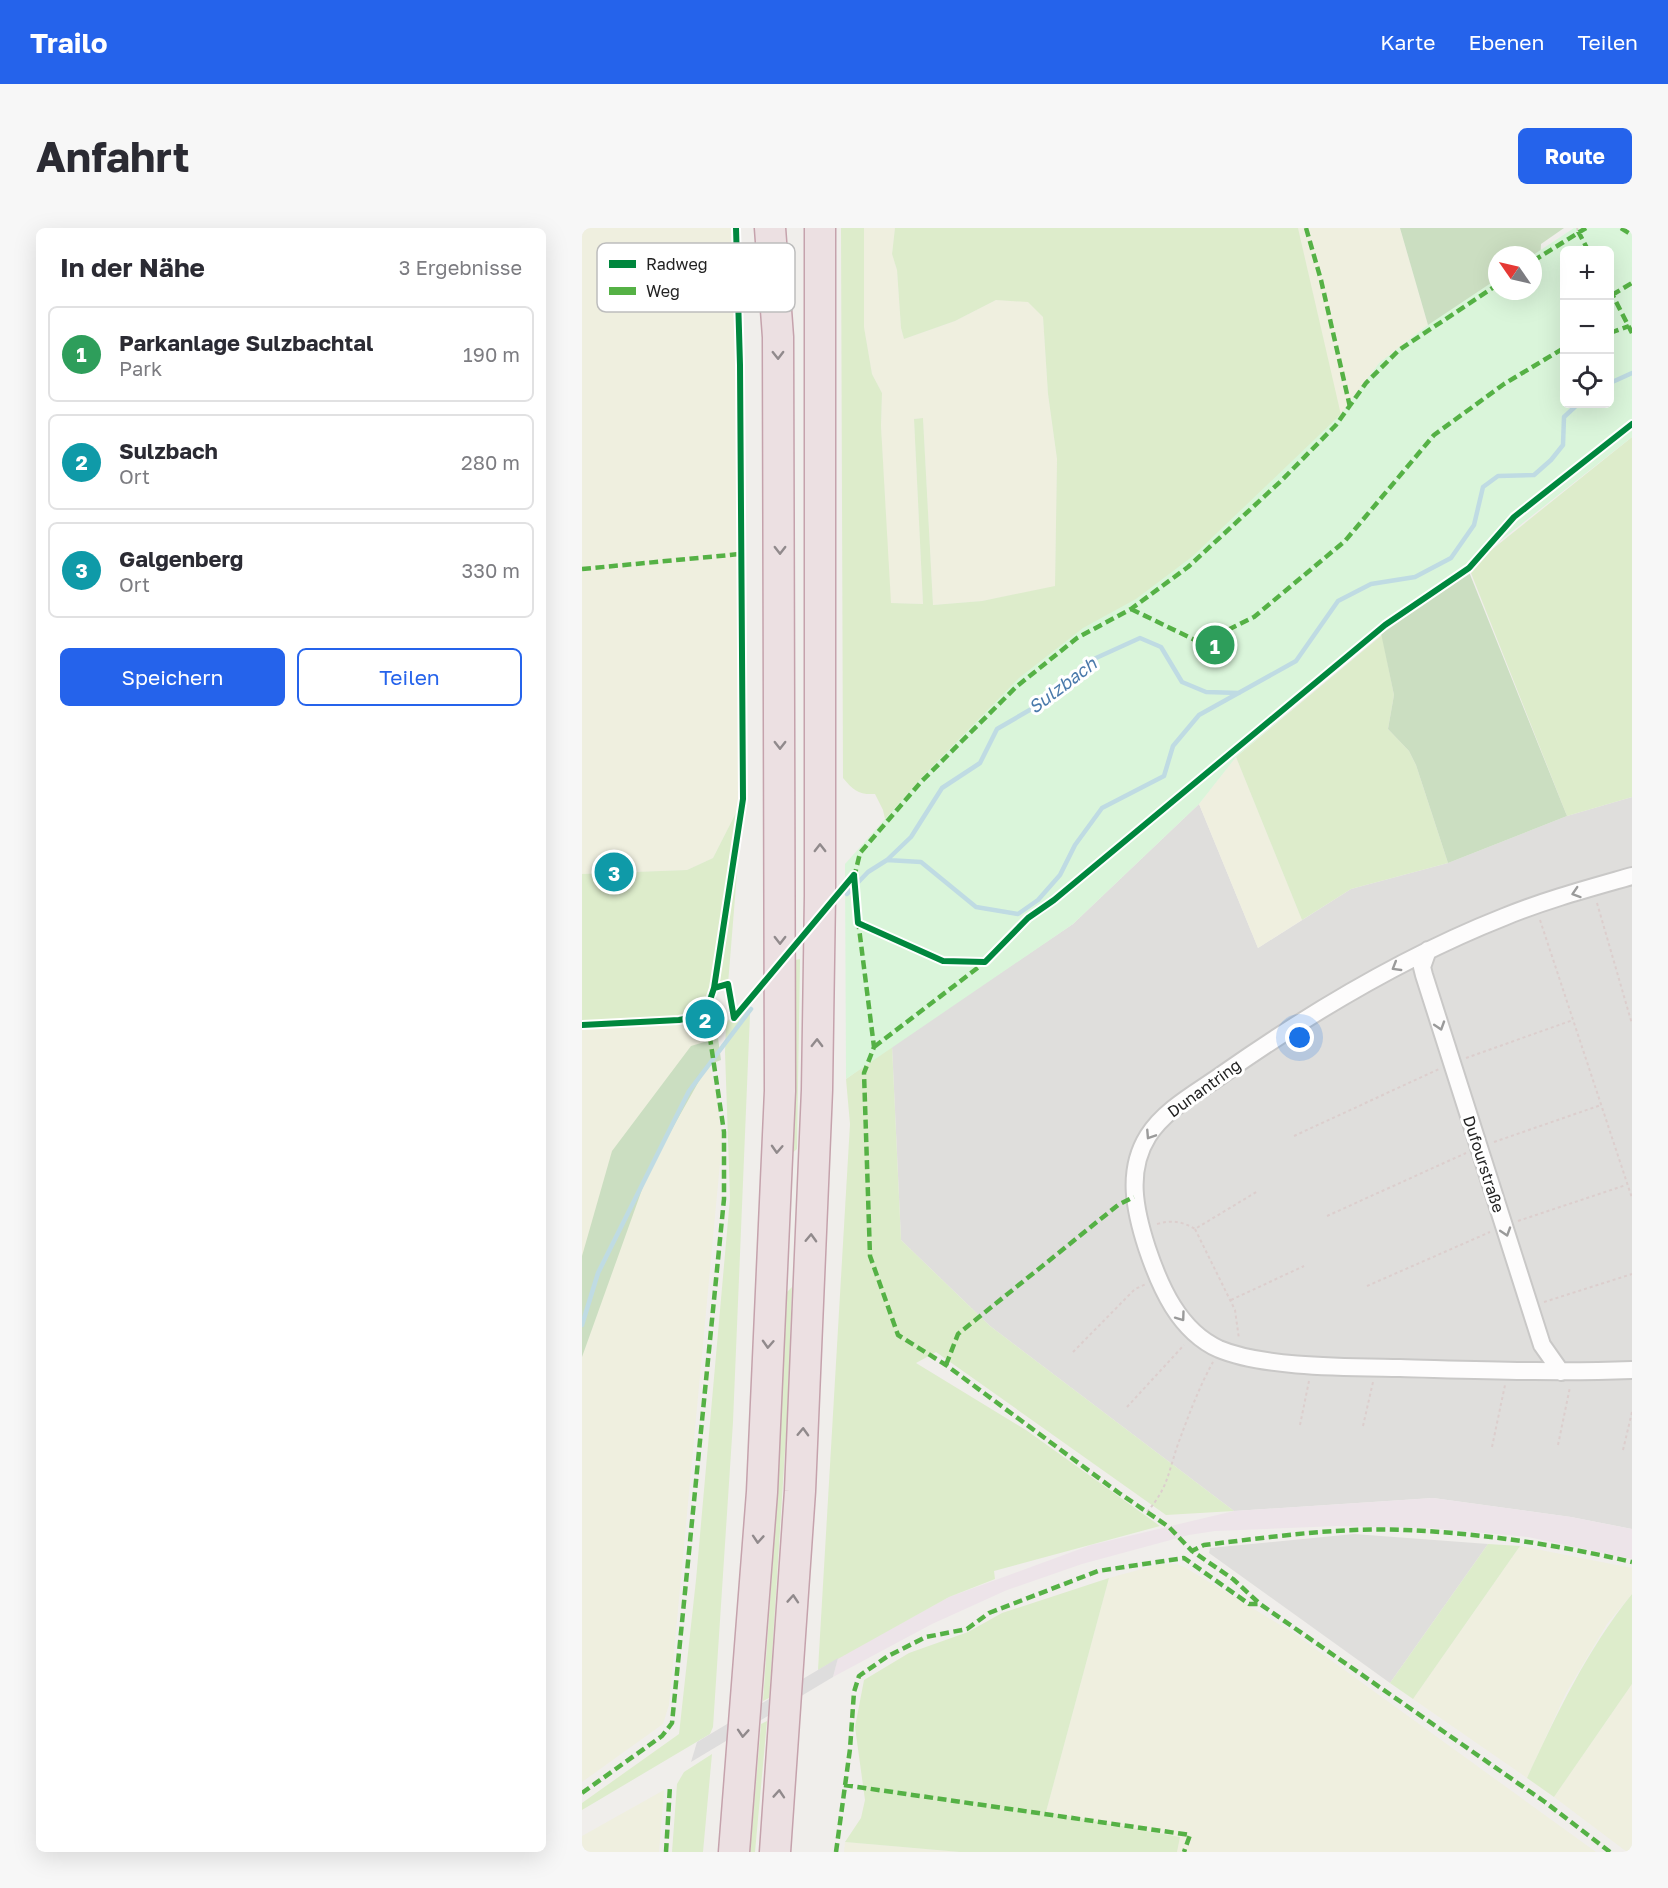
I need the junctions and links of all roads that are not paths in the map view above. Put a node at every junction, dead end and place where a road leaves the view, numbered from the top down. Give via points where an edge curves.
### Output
1 (770, 228) edge
2 (784, 228) edge
3 (820, 228) edge
4 (772, 243) edge
5 (782, 243) edge
6 (777, 312) edge
7 (1632, 876) edge
8 (1428, 950) junction
9 (1632, 1371) edge
10 (1567, 1372) junction
11 (734, 1852) edge
12 (775, 1852) edge

1 - 4 highway
2 - 5 highway
12 -> 3 highway via 800,1491 817,1090
6 -> 11 highway via 780,1091 762,1492
7 -> 8 street, Dunantring via 1506,916
8 -> 10 street, Dufourstraße via 1424,975 1542,1345
8 -> 10 street, Dunantring via 1262,1047 1170,1111 1148,1136 1137,1164 1134,1197 1141,1229 1171,1303 1194,1334 1244,1357 1313,1365
9 - 10 street, Dunantring

